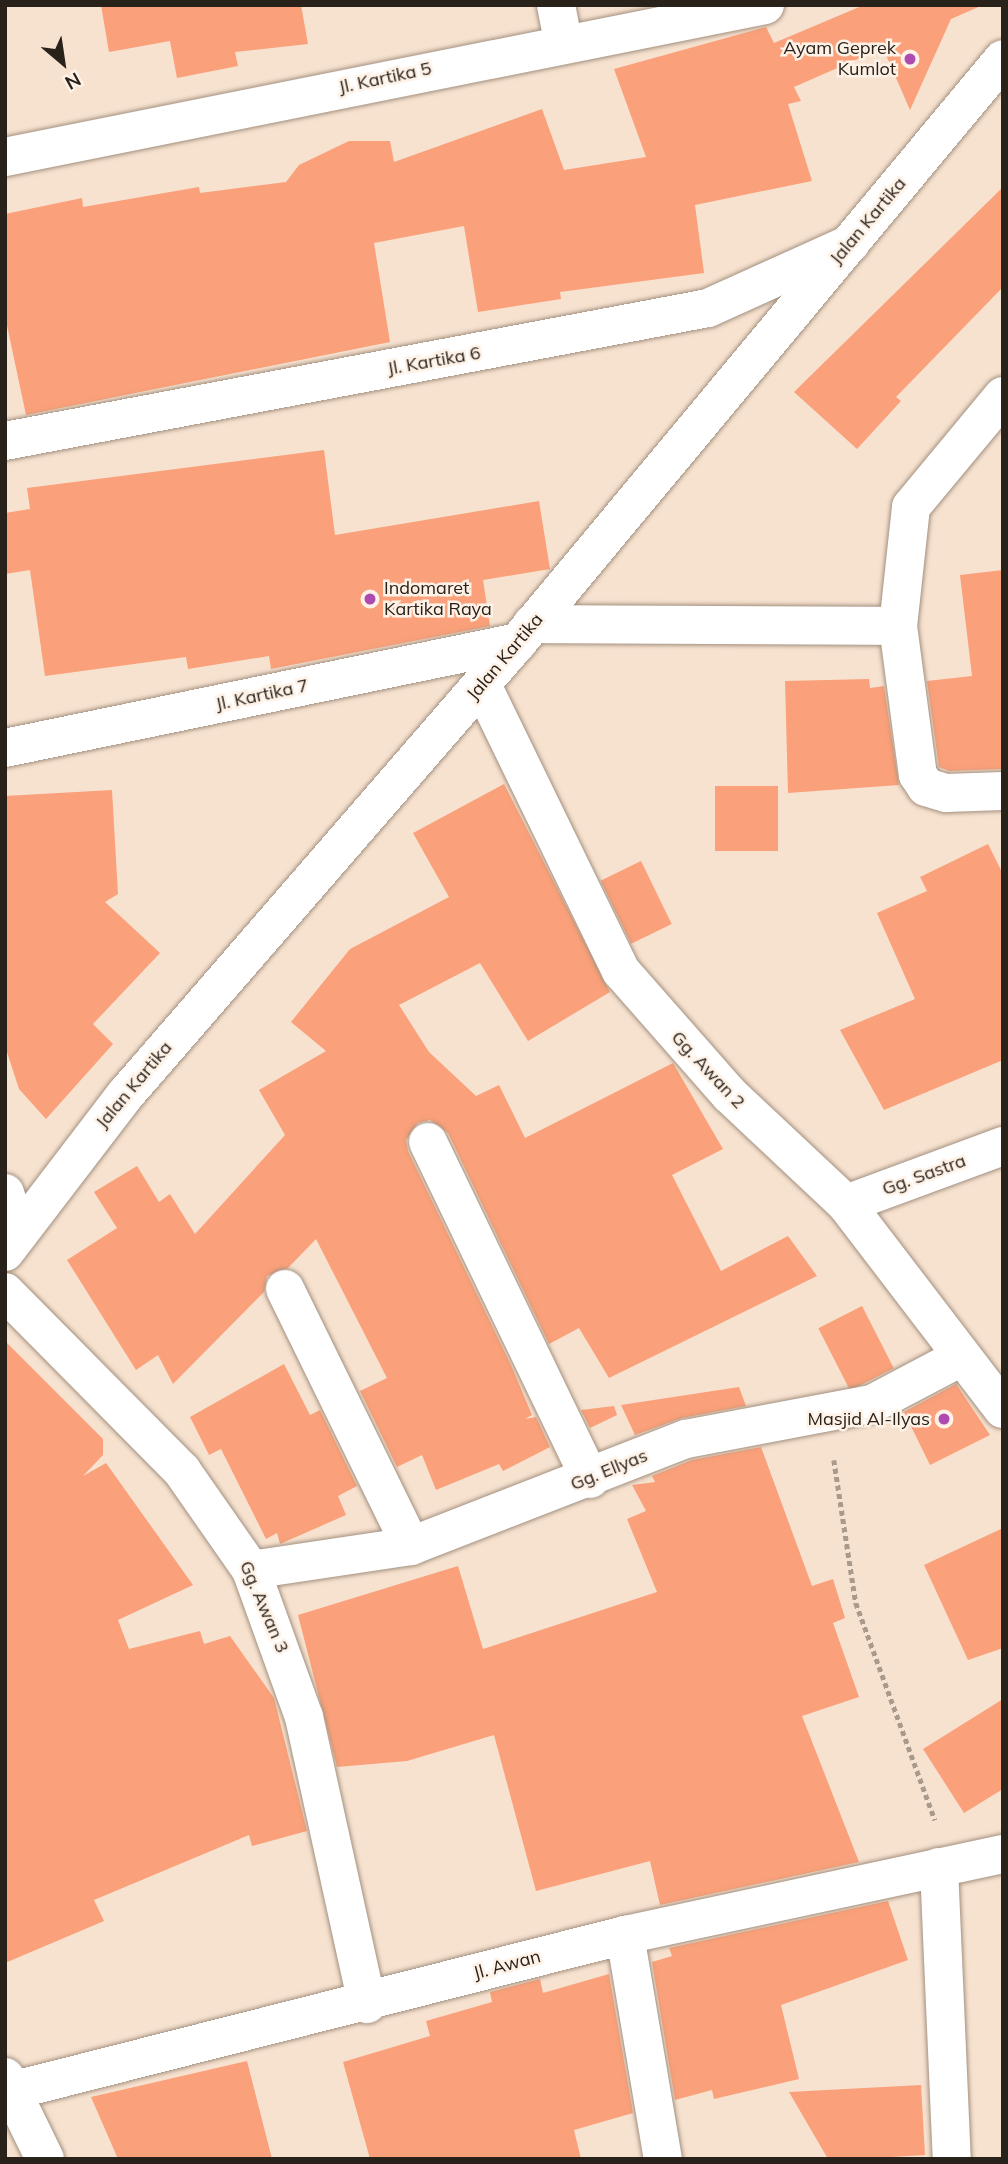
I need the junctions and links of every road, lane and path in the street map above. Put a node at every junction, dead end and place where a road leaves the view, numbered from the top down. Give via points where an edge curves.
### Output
1 (765, 5) edge
2 (559, 24) edge
3 (1003, 60) edge
4 (5, 157) edge
5 (850, 244) junction
6 (1003, 396) edge
7 (5, 441) edge
8 (898, 626) junction
9 (525, 633) junction
10 (482, 685) junction
11 (5, 748) edge
12 (1003, 791) edge
13 (428, 1142) dead end
14 (1003, 1146) edge
15 (5, 1193) edge
16 (846, 1204) junction
17 (12, 1242) edge
18 (285, 1289) dead end
19 (5, 1292) edge
20 (961, 1357) junction
21 (1003, 1409) edge
22 (828, 1414) junction
23 (590, 1479) junction
24 (411, 1546) junction
25 (251, 1570) junction
26 (1003, 1854) edge
27 (939, 1867) junction
28 (625, 1935) junction
29 (367, 2004) junction
30 (10, 2083) edge
31 (45, 2159) edge
32 (663, 2159) edge
33 (953, 2159) edge

1 - 2 street, Jl. Kartika 5
2 - 4 street, Jl. Kartika 5
3 - 5 street, Jalan Kartika
5 - 7 street, Jl. Kartika 6 via 708,308
5 - 9 street, Jalan Kartika
6 - 8 street via 911,507
8 - 9 street, Jl. Kartika 7
8 - 12 street via 918,775 926,787 946,793
9 - 10 street, Jalan Kartika
9 - 11 street, Jl. Kartika 7
10 - 16 street, Gg. Awan 2 via 621,971 730,1095
10 - 17 street, Jalan Kartika via 301,886
13 - 23 street
14 - 16 street, Gg. Sastra
15 - 17 street
16 - 20 street, Gg. Awan 2
18 - 24 street
19 - 25 street, Gg. Awan 3 via 182,1471
20 - 21 street, Gg. Awan 2
20 - 22 street, Gg. Ellyas via 872,1404
22 - 23 street, Gg. Ellyas via 686,1439
22 - 27 path via 856,1604 934,1811
23 - 24 street, Gg. Ellyas
24 - 25 street, Gg. Ellyas
25 - 29 street, Gg. Awan 3 via 304,1717
26 - 27 street, Jl. Awan
27 - 28 street, Jl. Awan
27 - 33 street
28 - 29 street, Jl. Awan
28 - 32 street
29 - 30 street, Jl. Awan
30 - 31 street

